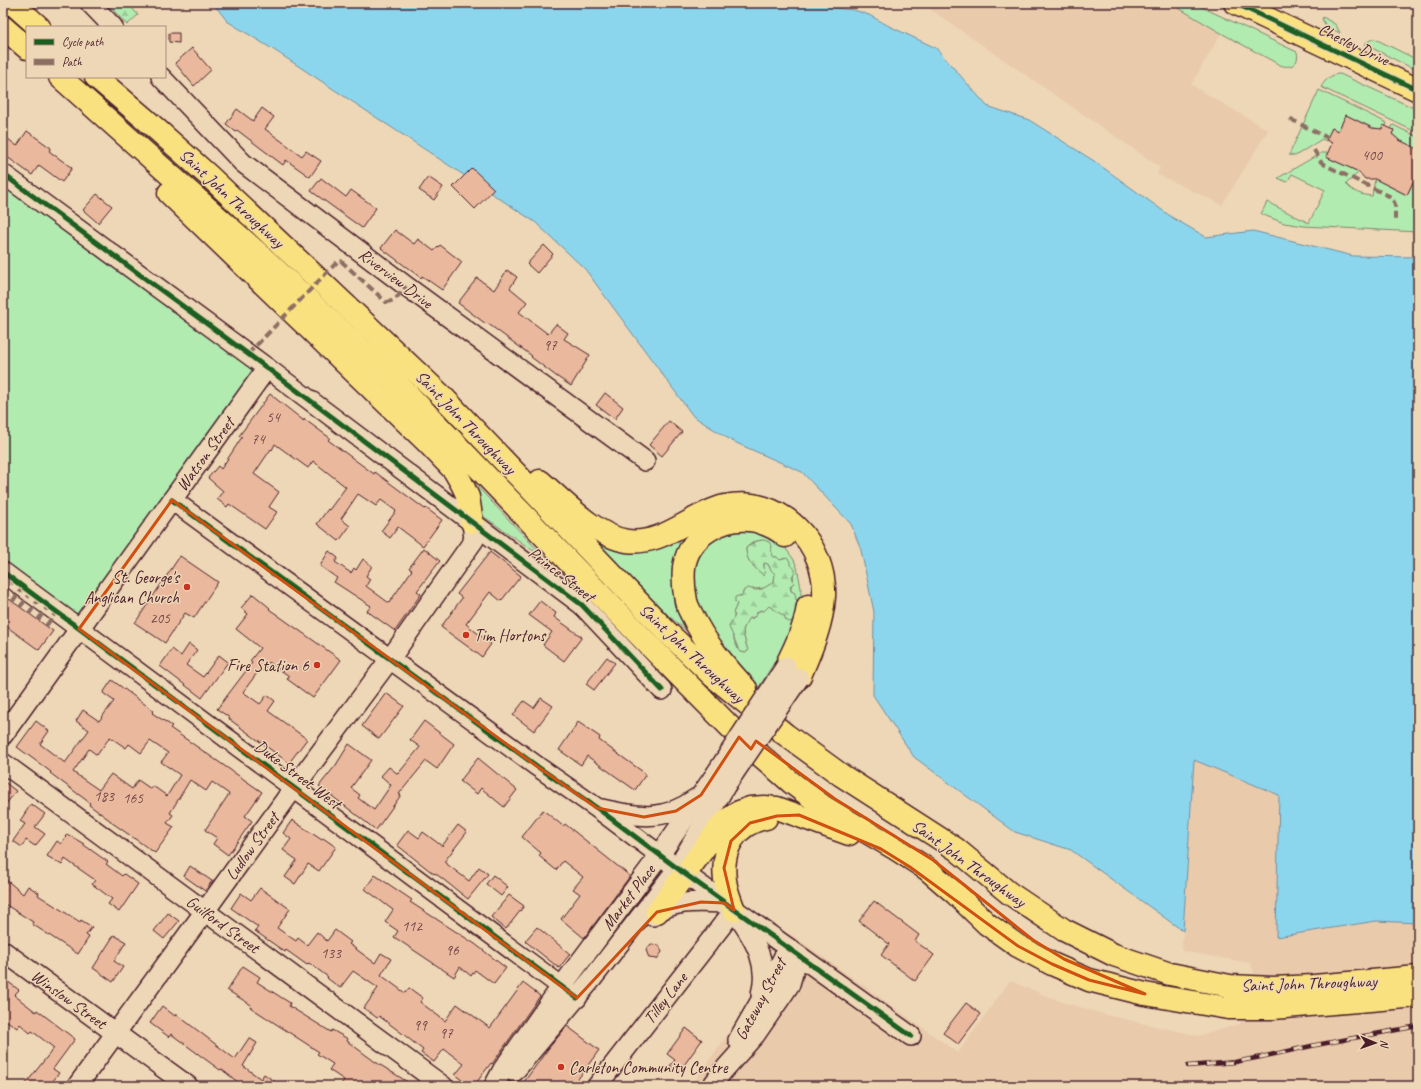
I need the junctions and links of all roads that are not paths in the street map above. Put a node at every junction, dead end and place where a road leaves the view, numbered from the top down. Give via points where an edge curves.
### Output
1 (12, 3) edge
2 (90, 3) edge
3 (1235, 3) edge
4 (38, 26) edge
5 (112, 26) edge
6 (6, 29) edge
7 (26, 48) edge
8 (53, 78) edge
9 (61, 78) edge
10 (97, 78) edge
11 (162, 78) edge
12 (1418, 90) edge
13 (3, 174) edge
14 (268, 368) junction
15 (444, 398) junction
16 (644, 462) dead end
17 (172, 500) junction
18 (472, 522) junction
19 (3, 572) edge
20 (79, 629) junction
21 (390, 659) junction
22 (792, 672) junction
23 (662, 690) dead end
24 (703, 700) junction
25 (3, 735) edge
26 (786, 735) junction
27 (3, 763) edge
28 (721, 780) junction
29 (293, 789) junction
30 (701, 795) junction
31 (597, 808) junction
32 (799, 815) junction
33 (659, 856) junction
34 (681, 872) junction
35 (729, 907) junction
36 (205, 911) junction
37 (657, 912) junction
38 (987, 924) junction
39 (3, 951) edge
40 (793, 952) junction
41 (1418, 977) edge
42 (592, 979) junction
43 (562, 986) junction
44 (1145, 994) junction
45 (1418, 996) edge
46 (577, 998) junction
47 (758, 1007) junction
48 (115, 1032) junction
49 (911, 1036) dead end
50 (717, 1079) edge
51 (77, 1086) edge
52 (188, 1086) edge
53 (443, 1086) edge
54 (494, 1086) edge
55 (501, 1086) edge
56 (597, 1086) edge

1 - 4 main road
2 - 5 street
3 - 12 main road, Chesley Drive
6 - 7 main road
8 - 18 main road via 91,118 446,461 454,470 468,497
9 - 24 main road, Saint John Throughway via 394,380
10 - 15 main road, Saint John Throughway via 215,181
11 - 16 street, Riverview Drive via 243,162
13 - 14 street, Prince Street
14 - 17 street, Watson Street
14 - 18 street, Prince Street
15 - 22 main road via 582,517 612,538 641,542 672,531 725,506 745,504 761,506 794,524 807,538 816,554 824,597 815,640
15 - 26 main road, Saint John Throughway via 666,631 714,677
17 - 20 street, Watson Street
17 - 21 street
18 - 21 street, Ludlow Street via 474,540
18 - 23 street, Prince Street via 582,605
19 - 20 street, Duke Street West
20 - 25 street, Watson Street
20 - 29 street, Duke Street West
21 - 29 street, Ludlow Street
21 - 31 street
22 - 26 main road via 808,607 807,571 802,557 782,532 766,524 734,520 719,524 701,535 691,549 684,567 686,602 703,637
22 - 28 street, Market Place, bridge
24 - 38 main road, Saint John Throughway via 745,742 792,783 824,807 927,869
24 - 44 main road, Saint John Throughway via 801,776 933,860 996,913 1033,940 1064,959
26 - 41 main road, Saint John Throughway via 841,775 956,849 1009,893 1064,930 1114,955 1170,974 1230,986 1273,988
27 - 36 street, Guilford Street
28 - 30 street, Market Place
28 - 34 street, Market Place
29 - 36 street, Ludlow Street
29 - 43 street, Duke Street West
30 - 31 street via 676,811 656,816 631,815
30 - 33 street, Market Place
31 - 33 street
32 - 34 main road via 764,807 739,812 716,831
32 - 35 main road via 777,816 750,823 731,841 726,852 724,868
32 - 38 main road via 848,833 881,849 910,867
33 - 34 street
33 - 43 street, Market Place
34 - 35 street
34 - 37 main road
34 - 42 street, Market Place
35 - 37 street via 701,902 686,903
35 - 40 street
35 - 47 street via 751,935 760,953 763,987
35 - 56 street, Tilley Lane
36 - 48 street, Ludlow Street
36 - 53 street, Guilford Street
37 - 42 street
38 - 44 main road, Saint John Throughway via 1018,946 1052,964 1089,980
39 - 48 street, Winslow Street
40 - 47 street, Gateway Street
40 - 49 street
40 - 50 street, Gateway Street via 790,984 756,1035
42 - 46 street, Market Place
43 - 46 street, Duke Street West
43 - 54 street, Market Place via 503,1069
44 - 45 main road, Saint John Throughway via 1228,1008 1273,1008
46 - 55 street, Market Place
47 - 50 street, Gateway Street
48 - 51 street, Ludlow Street
48 - 52 street, Winslow Street

